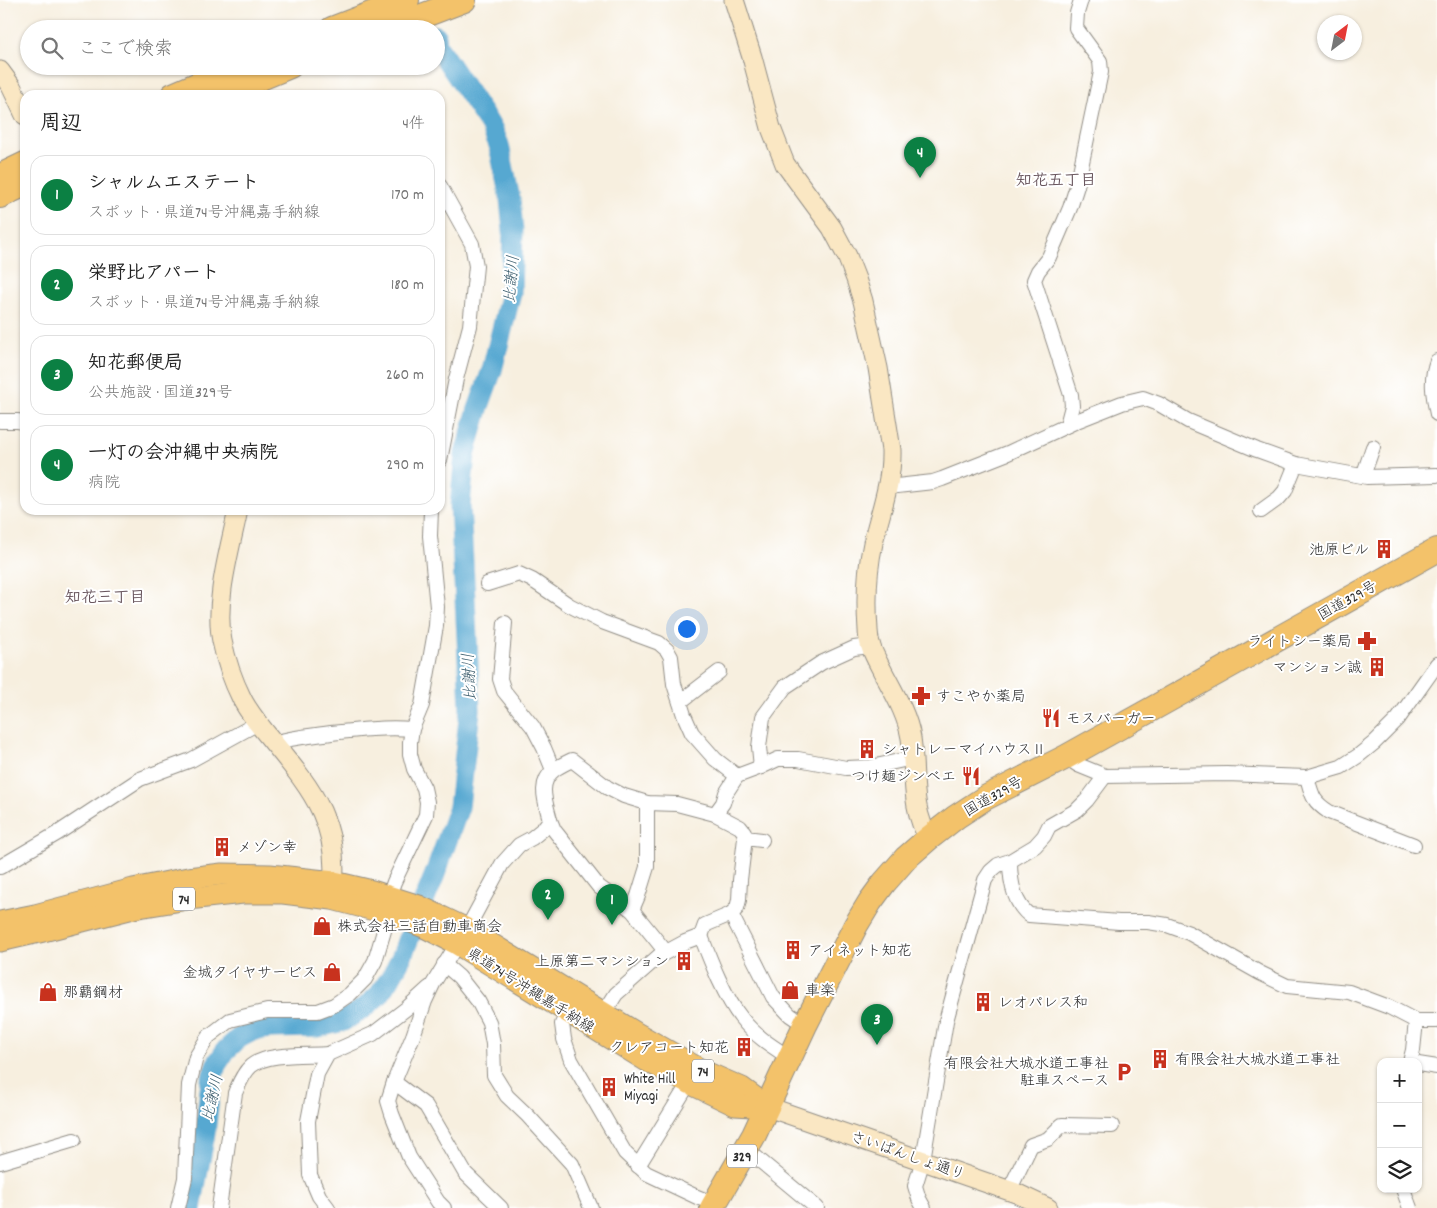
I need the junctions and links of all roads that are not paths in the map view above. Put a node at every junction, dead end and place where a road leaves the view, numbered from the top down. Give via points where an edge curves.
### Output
1 (407, 0) edge
2 (464, 0) edge
3 (734, 0) edge
4 (1082, 0) edge
5 (354, 20) edge
6 (412, 20) edge
7 (0, 71) edge
8 (219, 75) edge
9 (268, 75) edge
10 (185, 90) edge
11 (232, 90) edge
12 (20, 105) edge
13 (20, 166) edge
14 (0, 176) edge
15 (20, 186) edge
16 (445, 195) edge
17 (0, 196) edge
18 (1437, 361) edge
19 (1437, 414) edge
20 (0, 421) edge
21 (20, 422) edge
22 (1068, 425) junction
23 (445, 435) edge
24 (1373, 447) dead end
25 (1296, 464) junction
26 (1437, 475) edge
27 (1363, 476) junction
28 (888, 487) junction
29 (1260, 511) dead end
30 (237, 515) edge
31 (430, 515) edge
32 (1437, 550) edge
33 (487, 584) dead end
34 (505, 623) dead end
35 (870, 646) junction
36 (1437, 664) edge
37 (719, 672) dead end
38 (680, 702) junction
39 (258, 723) junction
40 (412, 728) junction
41 (274, 743) junction
42 (1066, 756) junction
43 (913, 758) junction
44 (761, 767) junction
45 (553, 770) junction
46 (737, 776) junction
47 (1105, 776) junction
48 (1307, 777) junction
49 (647, 803) junction
50 (715, 814) junction
51 (550, 820) junction
52 (745, 838) junction
53 (929, 838) junction
54 (762, 840) dead end
55 (1414, 845) dead end
56 (1010, 862) junction
57 (0, 867) edge
58 (333, 891) junction
59 (392, 906) junction
60 (632, 910) junction
61 (731, 914) junction
62 (0, 922) edge
63 (462, 936) junction
64 (701, 936) junction
65 (0, 941) edge
66 (666, 952) junction
67 (444, 964) junction
68 (433, 984) junction
69 (568, 1012) junction
70 (604, 1013) junction
71 (1416, 1021) junction
72 (1437, 1021) edge
73 (805, 1025) junction
74 (328, 1054) junction
75 (790, 1058) junction
76 (1411, 1058) edge
77 (1422, 1065) edge
78 (1437, 1067) edge
79 (394, 1082) junction
80 (689, 1083) junction
81 (768, 1107) junction
82 (1112, 1126) dead end
83 (74, 1140) dead end
84 (746, 1150) junction
85 (922, 1160) junction
86 (0, 1162) edge
87 (638, 1166) junction
88 (1009, 1191) junction
89 (1404, 1193) edge
90 (437, 1206) edge
91 (714, 1206) edge
92 (178, 1208) edge
93 (219, 1208) edge
94 (328, 1208) edge
95 (501, 1208) edge
96 (591, 1208) edge
97 (817, 1208) edge
98 (924, 1208) edge
99 (1048, 1208) edge
100 (1410, 1208) edge

1 - 5 highway
2 - 6 highway
3 - 28 street via 771,128 785,164 832,228 861,294 890,442
4 - 22 street via 1076,28 1100,60 1102,72 1078,186 1049,257 1034,280 1071,395
7 - 12 street
8 - 10 highway
9 - 11 highway
13 - 14 highway
15 - 17 highway
16 - 23 street via 472,244 476,266 470,326
18 - 19 street via 1432,387
20 - 21 street
22 - 25 street via 1143,398 1188,421
22 - 28 street via 942,479
24 - 27 street
25 - 27 street
25 - 29 street via 1285,491
26 - 27 street
28 - 35 street via 872,545 869,571
30 - 39 street via 223,582 222,640 242,700
31 - 40 street via 436,626 422,704
32 - 42 highway, 国道329号 / 329
33 - 38 street via 519,574 602,622 660,644 671,657
34 - 45 street via 500,679 504,691 533,726
35 - 43 street via 902,708 911,737
35 - 44 street via 854,648 821,663 785,687 763,717 759,747
36 - 48 street via 1398,719 1374,743 1341,766
37 - 38 street
38 - 46 street via 692,733 701,745
39 - 41 street
39 - 57 street via 191,760 140,780
40 - 41 street via 288,738
40 - 59 street via 410,754 424,788 426,815 394,882
41 - 58 street via 324,813 334,854
42 - 47 street via 1078,765
42 - 53 highway, 国道329号 / 329 via 985,798
43 - 44 street via 871,767 846,768 798,759 778,759
43 - 53 street via 918,814
44 - 46 street
45 - 49 street via 572,760 608,788
45 - 51 street via 544,782 543,794
46 - 50 street
47 - 48 street via 1227,774
47 - 56 street via 1077,810 1049,826 1035,846
48 - 55 street via 1318,804 1329,812
49 - 50 street via 676,804
49 - 60 street via 647,867
50 - 52 street via 740,827
51 - 60 street via 554,830 599,887
51 - 63 street via 538,834 519,845 502,864
52 - 54 street
52 - 61 street via 738,908
53 - 73 highway, 国道329号 / 329 via 906,858 870,902
56 - 71 street via 1010,874 1020,906 1030,915 1167,925 1189,933 1287,986 1350,992
56 - 85 street via 990,871 979,898 946,1021
58 - 59 main road, 県道74号沖縄嘉手納線 / 74
58 - 62 main road, 県道74号沖縄嘉手納線 / 74 via 270,875 222,874 133,889
58 - 65 main road, 県道74号沖縄嘉手納線 / 74 via 243,893 188,899 132,908
59 - 63 main road, 県道74号沖縄嘉手納線 / 74 via 412,922 438,924
59 - 92 street via 370,970 350,994 318,1011 267,1011 230,1020 208,1037 196,1057 189,1085 185,1178
60 - 66 street
61 - 64 street via 705,925
61 - 73 street via 773,997
63 - 67 street
63 - 69 main road, 県道74号沖縄嘉手納線 / 74
63 - 70 main road, 県道74号沖縄嘉手納線 / 74
64 - 66 street
64 - 75 street via 734,1009 762,1039
66 - 70 street via 616,994
67 - 68 street
67 - 96 street via 478,1001 489,1022 494,1075 507,1096 572,1164
68 - 74 street via 373,1034
68 - 79 street
69 - 80 main road, 県道74号沖縄嘉手納線 / 74
69 - 87 street via 562,1024 571,1060 624,1153
70 - 81 main road, 県道74号沖縄嘉手納線 / 74 via 695,1067 742,1088
71 - 72 street
71 - 76 street
73 - 75 highway, 国道329号 / 329
74 - 93 street via 261,1060 242,1078 235,1093
74 - 94 street via 317,1074 308,1121 310,1174
75 - 81 highway, 国道329号 / 329
77 - 78 street
79 - 90 street via 388,1101 392,1114 409,1158
79 - 95 street via 426,1106 465,1173
80 - 81 main road, 県道74号沖縄嘉手納線 / 74 via 735,1105
80 - 87 street
81 - 84 highway, 国道329号 / 329
81 - 85 street, さいばんしょ通り
82 - 88 street via 1062,1125 1048,1139 1031,1145
83 - 86 street
84 - 91 highway, 国道329号 / 329
84 - 97 street
85 - 88 street, さいばんしょ通り
85 - 98 street via 915,1186
87 - 91 street
88 - 99 street, さいばんしょ通り
89 - 100 street

